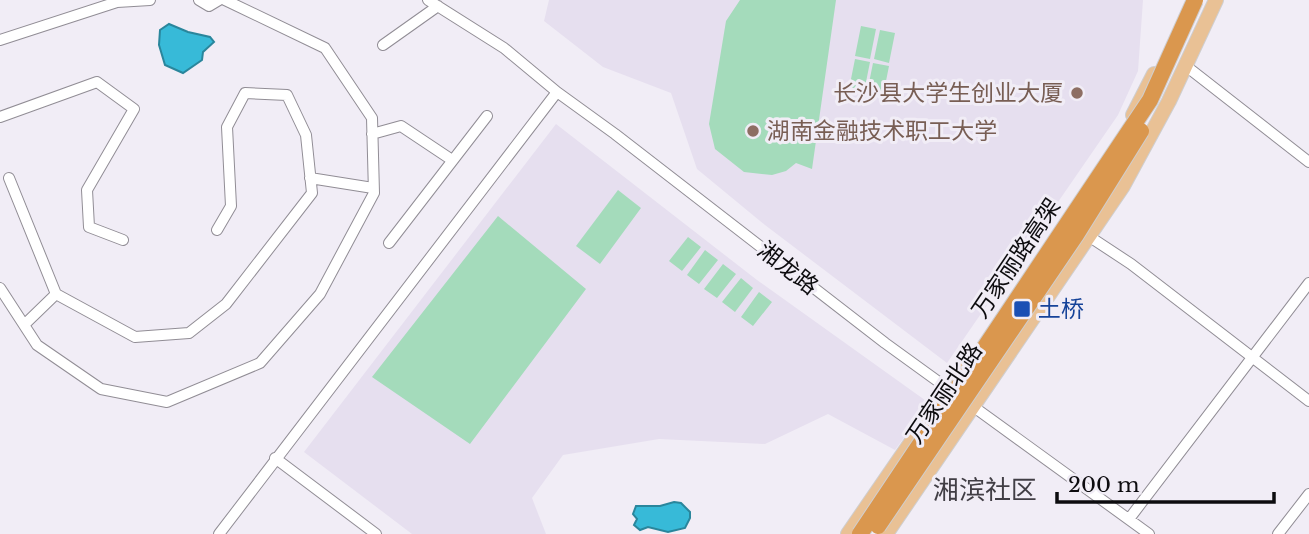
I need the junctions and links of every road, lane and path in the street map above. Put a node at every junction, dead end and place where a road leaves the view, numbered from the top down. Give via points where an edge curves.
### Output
1 (150, 0) edge
2 (199, 0) edge
3 (219, 0) edge
4 (225, 0) edge
5 (1189, 0) edge
6 (1195, 0) edge
7 (1206, 0) edge
8 (1216, 0) edge
9 (433, 3) edge
10 (0, 40) edge
11 (383, 45) dead end
12 (1186, 66) junction
13 (557, 92) junction
14 (487, 116) dead end
15 (0, 117) edge
16 (372, 134) junction
17 (452, 160) junction
18 (1309, 162) edge
19 (9, 178) dead end
20 (310, 178) junction
21 (373, 188) junction
22 (217, 230) dead end
23 (1090, 237) junction
24 (123, 240) dead end
25 (389, 243) dead end
26 (1309, 284) edge
27 (0, 288) edge
28 (57, 294) junction
29 (24, 325) junction
30 (1252, 357) junction
31 (948, 388) junction
32 (1309, 401) edge
33 (973, 407) junction
34 (275, 458) junction
35 (1309, 494) edge
36 (1129, 519) junction
37 (219, 534) edge
38 (376, 534) edge
39 (848, 534) edge
40 (858, 534) edge
41 (873, 534) edge
42 (886, 534) edge
43 (1149, 534) edge
44 (1278, 534) edge

1 - 10 street via 117,2
2 - 3 street via 209,6
4 - 16 street via 325,48 372,118
5 - 31 main road, 万家丽北路 via 1129,121
6 - 40 highway, 万家丽路高架, bridge via 1150,100
7 - 41 highway, 万家丽路高架, bridge via 1157,103 1118,171
8 - 12 main road, 万家丽北路
9 - 11 street
9 - 13 street, 湘龙路 via 504,48
12 - 18 street
12 - 23 main road, 万家丽北路 via 1150,139
13 - 31 street, 湘龙路
13 - 34 street
14 - 17 street
15 - 24 street via 97,82 134,109 87,190 89,227
16 - 17 street via 401,126
16 - 21 street
17 - 25 street
19 - 28 street
20 - 21 street
20 - 22 street via 306,135 287,95 245,93 227,127 231,206
20 - 28 street via 312,193 235,293 189,333 135,337
21 - 29 street via 320,294 260,363 167,402 101,389 37,345
23 - 30 street
23 - 33 main road, 万家丽北路
26 - 30 street
27 - 29 street
28 - 29 street
30 - 32 street
30 - 36 street
31 - 33 street, 湘龙路
31 - 39 main road, 万家丽北路
33 - 36 street, 湘龙路
33 - 42 main road, 万家丽北路
34 - 37 street
34 - 38 street
35 - 44 street
36 - 43 street, 湘龙路

